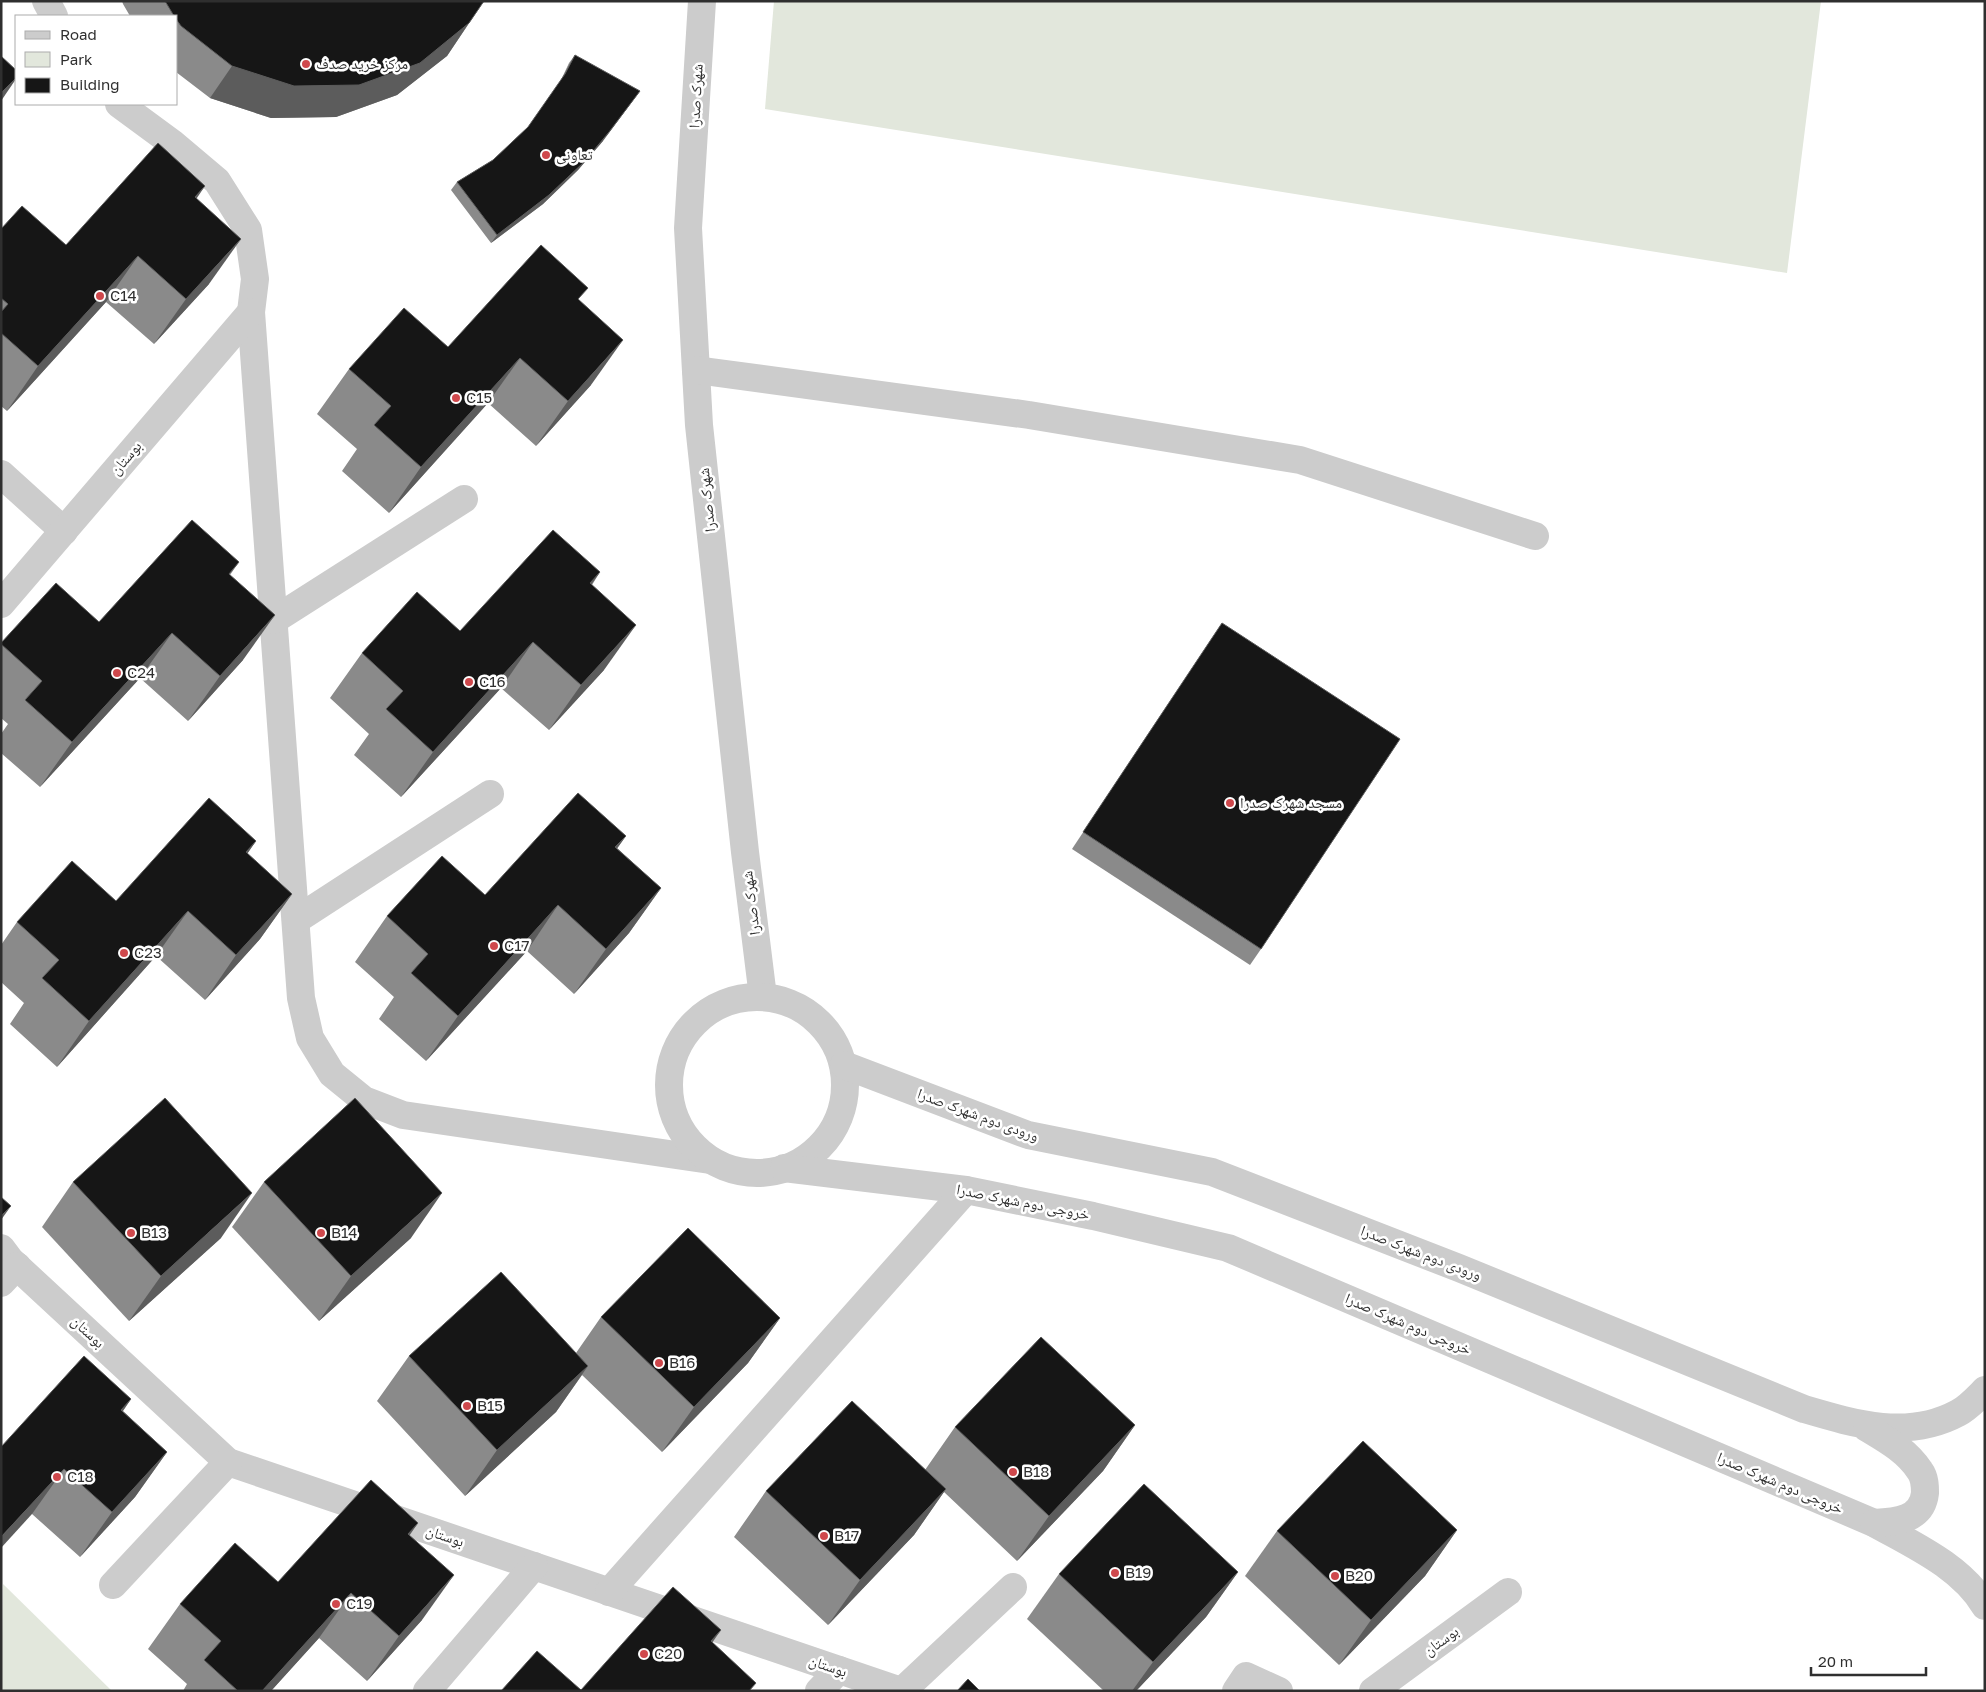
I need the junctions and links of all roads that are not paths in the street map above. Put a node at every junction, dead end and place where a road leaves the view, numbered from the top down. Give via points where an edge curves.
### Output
1 (46, 1) edge
2 (702, 1) edge
3 (53, 15) edge
4 (120, 105) edge
5 (252, 312) junction
6 (696, 370) junction
7 (1, 474) edge
8 (464, 499) dead end
9 (64, 531) junction
10 (1535, 536) dead end
11 (1, 604) edge
12 (274, 620) junction
13 (490, 794) dead end
14 (296, 920) junction
15 (762, 998) junction
16 (844, 1065) junction
17 (710, 1160) junction
18 (784, 1168) junction
19 (966, 1190) junction
20 (7, 1266) edge
21 (1985, 1390) edge
22 (1862, 1425) junction
23 (228, 1462) junction
24 (1874, 1523) junction
25 (534, 1566) junction
26 (113, 1585) dead end
27 (1013, 1586) dead end
28 (608, 1592) junction
29 (1508, 1592) dead end
30 (1985, 1606) edge
31 (839, 1670) junction
32 (427, 1691) edge
33 (820, 1691) edge
34 (901, 1691) edge
35 (1236, 1691) edge
36 (1279, 1691) edge
37 (1372, 1691) edge

1 - 3 street
2 - 6 street, شهرک صدرا via 688,228
4 - 5 street via 216,181 248,230 255,279
5 - 9 street, بوستان
5 - 12 street
6 - 10 street via 1029,415 1300,460
6 - 15 street, شهرک صدرا via 700,435
7 - 9 street
8 - 12 street
9 - 11 street, بوستان
12 - 14 street
13 - 14 street
14 - 17 street via 301,998 310,1038 332,1074 364,1100 403,1115
15 - 16 street via 788,1003 810,1015 831,1037
15 - 17 street via 737,1000 713,1010 693,1026 678,1047 670,1071 670,1097 676,1122 690,1144
16 - 18 street via 846,1096 837,1125 819,1149
16 - 22 street, ورودی دوم شهرک صدرا via 1028,1135 1212,1172 1459,1268 1804,1409
17 - 18 street via 734,1171 764,1174
18 - 19 street, خروجی دوم شهرک صدرا
19 - 24 street, خروجی دوم شهرک صدرا via 1228,1248
19 - 28 street
20 - 23 street, بوستان
21 - 22 street, ورودی دوم شهرک صدرا via 1960,1413 1926,1426 1897,1429
22 - 24 street via 1895,1444 1921,1472 1925,1484 1920,1508 1911,1517
23 - 25 street, بوستان
23 - 26 street
24 - 30 street, خروجی دوم شهرک صدرا via 1950,1569
25 - 28 street, بوستان
25 - 32 street
27 - 34 street
28 - 31 street, بوستان
29 - 37 street, بوستان
31 - 33 street
31 - 34 street, بوستان
35 - 36 street via 1246,1676

